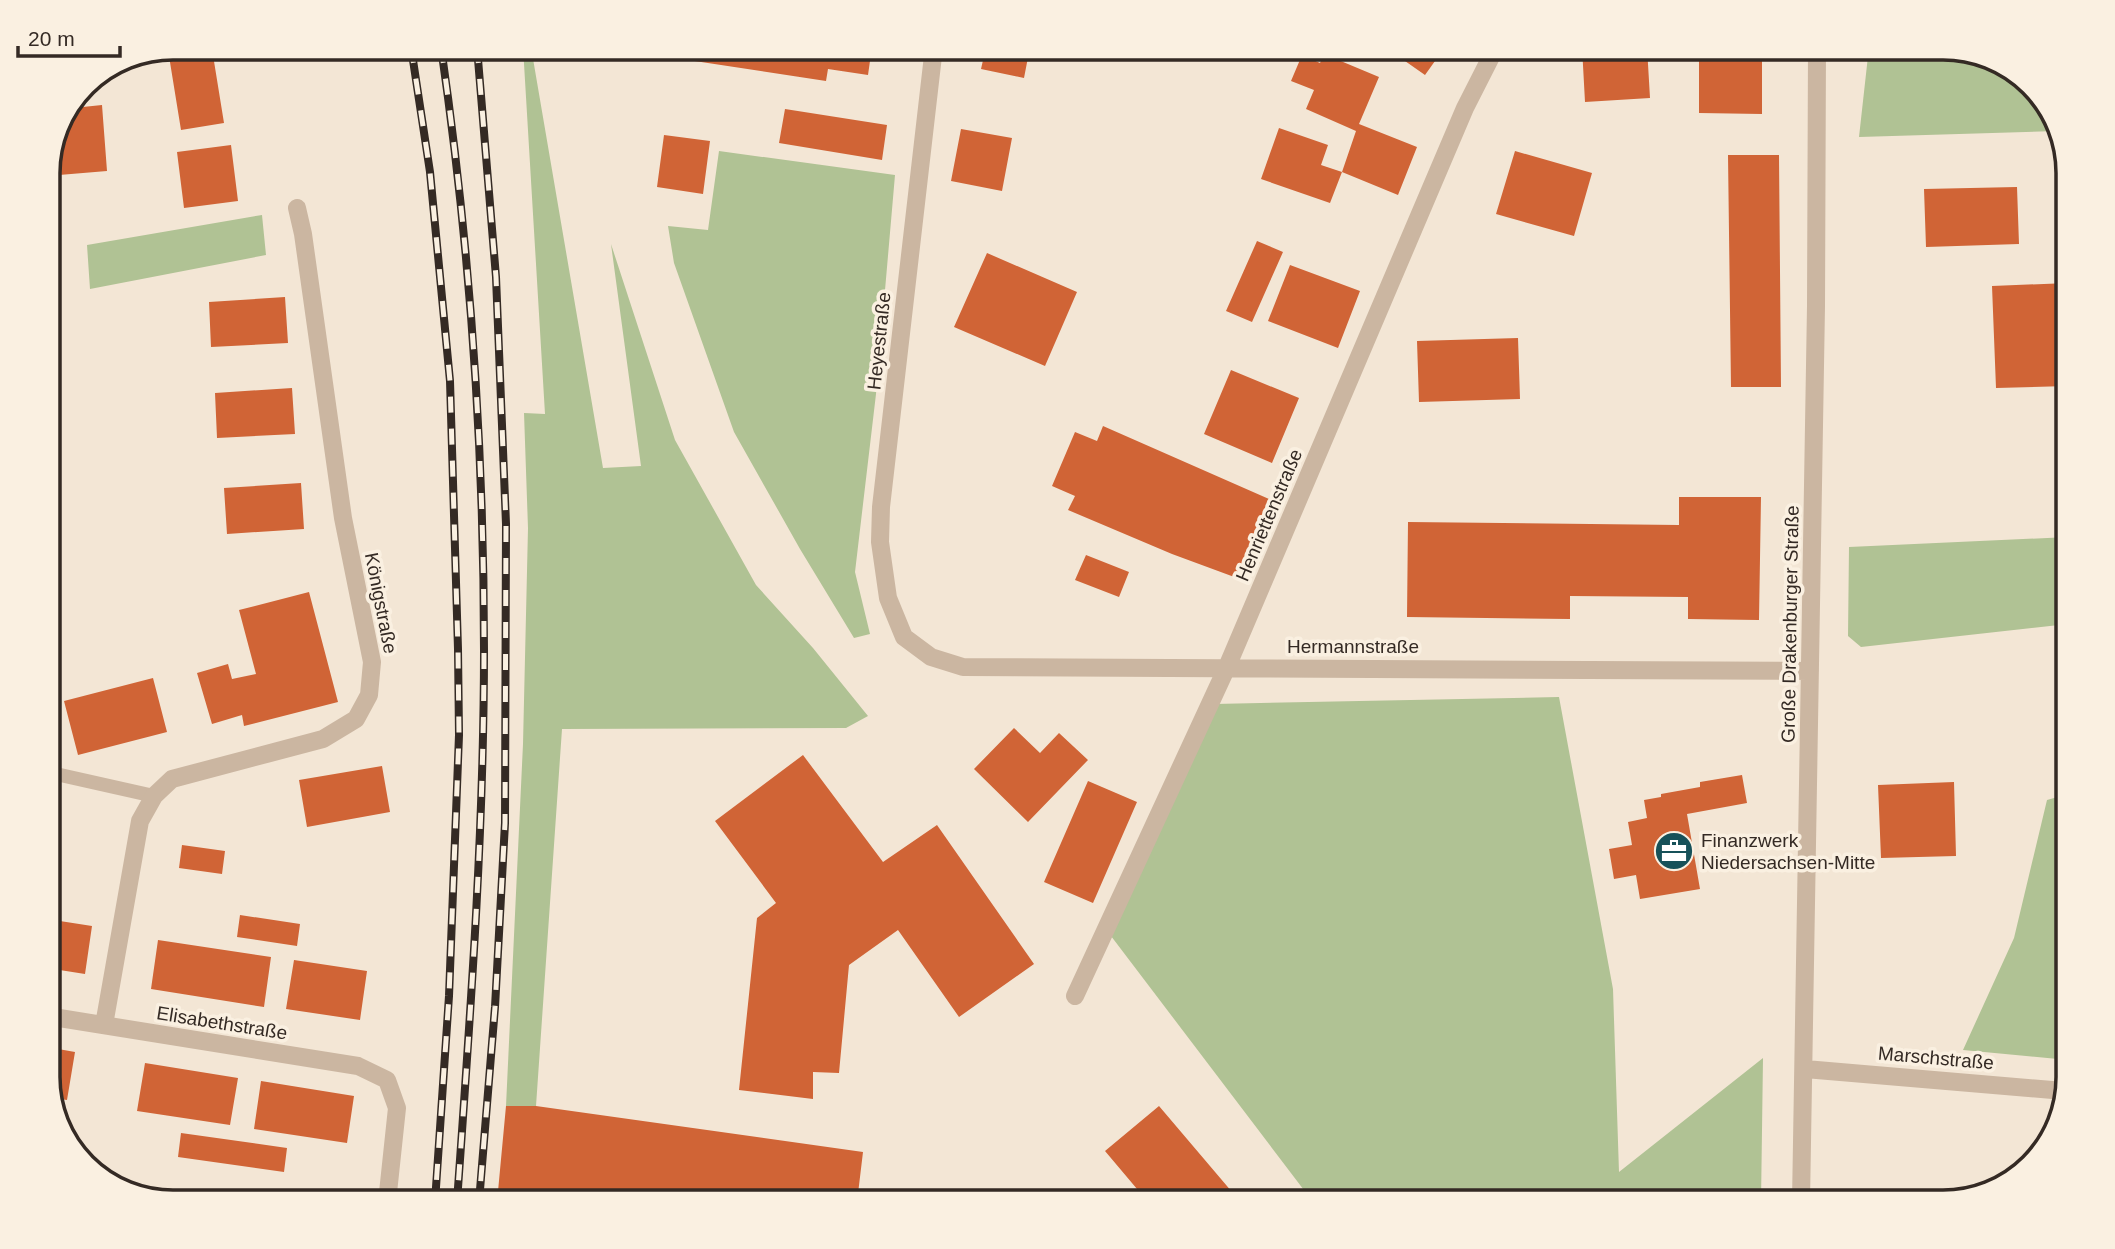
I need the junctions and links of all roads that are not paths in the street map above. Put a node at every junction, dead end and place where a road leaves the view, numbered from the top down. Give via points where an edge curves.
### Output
1 (933, 60) edge
2 (1489, 60) edge
3 (1817, 60) edge
4 (297, 208) dead end
5 (904, 638) joint
6 (1227, 667) junction
7 (1810, 671) junction
8 (60, 775) edge
9 (154, 796) junction
10 (1075, 996) dead end
11 (60, 1018) edge
12 (104, 1025) junction
13 (1805, 1069) junction
14 (2055, 1090) edge
15 (388, 1190) edge
16 (1801, 1190) edge

1 - 5 street, Heyestraße via 881,508 880,542 888,598
2 - 6 street, Henriettenstraße
3 - 7 street, Große Drakenburger Straße
4 - 9 street, Königstraße via 343,517 372,662 369,695 356,719 323,739 172,779
5 - 6 street, Hermannstraße via 931,657 963,667
6 - 7 street, Hermannstraße
6 - 10 street, Henriettenstraße
7 - 13 street, Große Drakenburger Straße
8 - 9 lane
9 - 12 street, Königstraße via 140,821
11 - 12 street, Elisabethstraße
12 - 15 street, Elisabethstraße via 358,1066 387,1080 397,1108
13 - 14 street, Marschstraße
13 - 16 street, Große Drakenburger Straße

